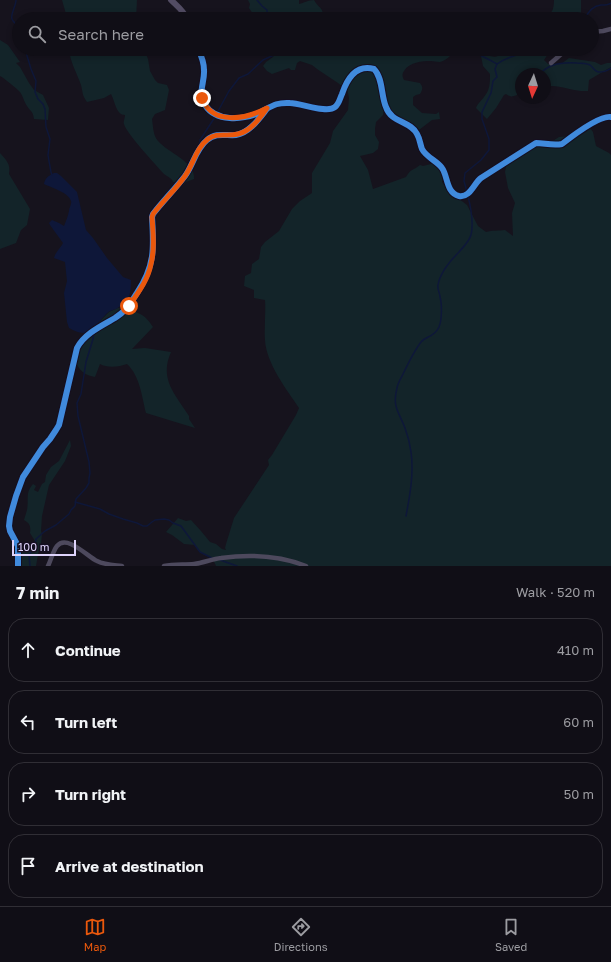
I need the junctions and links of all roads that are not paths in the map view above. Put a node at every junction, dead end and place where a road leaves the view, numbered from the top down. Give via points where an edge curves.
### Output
1 (171, 0) edge
2 (183, 12) edge
3 (611, 29) edge
4 (599, 31) edge
5 (200, 56) edge
6 (559, 56) edge
7 (551, 63) dead end
8 (267, 108) junction
9 (611, 117) edge
10 (18, 566) edge
11 (48, 566) edge
12 (122, 566) edge
13 (164, 566) edge
14 (306, 566) edge

1 - 2 street
3 - 4 street
5 - 8 street via 204,70 202,98 209,110 228,118 247,116
6 - 7 street
8 - 9 street via 274,104 292,103 332,109 337,105 351,76 360,69 374,69 378,74 388,112 414,130 422,149 441,167 451,190 460,196 468,194 481,178 536,143 562,144 594,122
8 - 10 street via 258,120 243,132 217,135 202,145 186,176 153,214 151,265 142,287 125,311 83,339 76,348 59,425 23,477 12,513 9,526 18,546
11 - 12 street via 57,546 66,542 90,558
13 - 14 street via 220,558 272,556

